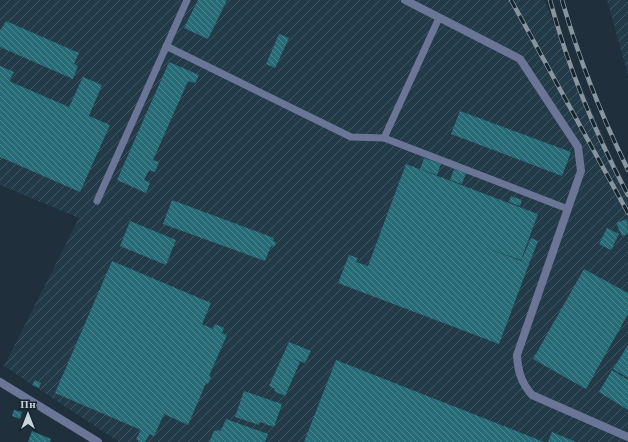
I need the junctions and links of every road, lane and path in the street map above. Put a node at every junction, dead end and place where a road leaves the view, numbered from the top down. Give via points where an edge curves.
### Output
1 (187, 0) edge
2 (405, 0) edge
3 (439, 18) junction
4 (166, 46) junction
5 (384, 138) junction
6 (98, 201) dead end
7 (568, 209) junction
8 (0, 382) edge
9 (628, 437) edge
10 (98, 442) edge

1 - 4 lane
2 - 3 street
3 - 5 lane
3 - 7 street via 520,59 578,146 581,171
4 - 5 lane via 351,137
4 - 6 lane
5 - 7 lane
7 - 9 street via 517,355 518,370 522,383 532,395
8 - 10 street

